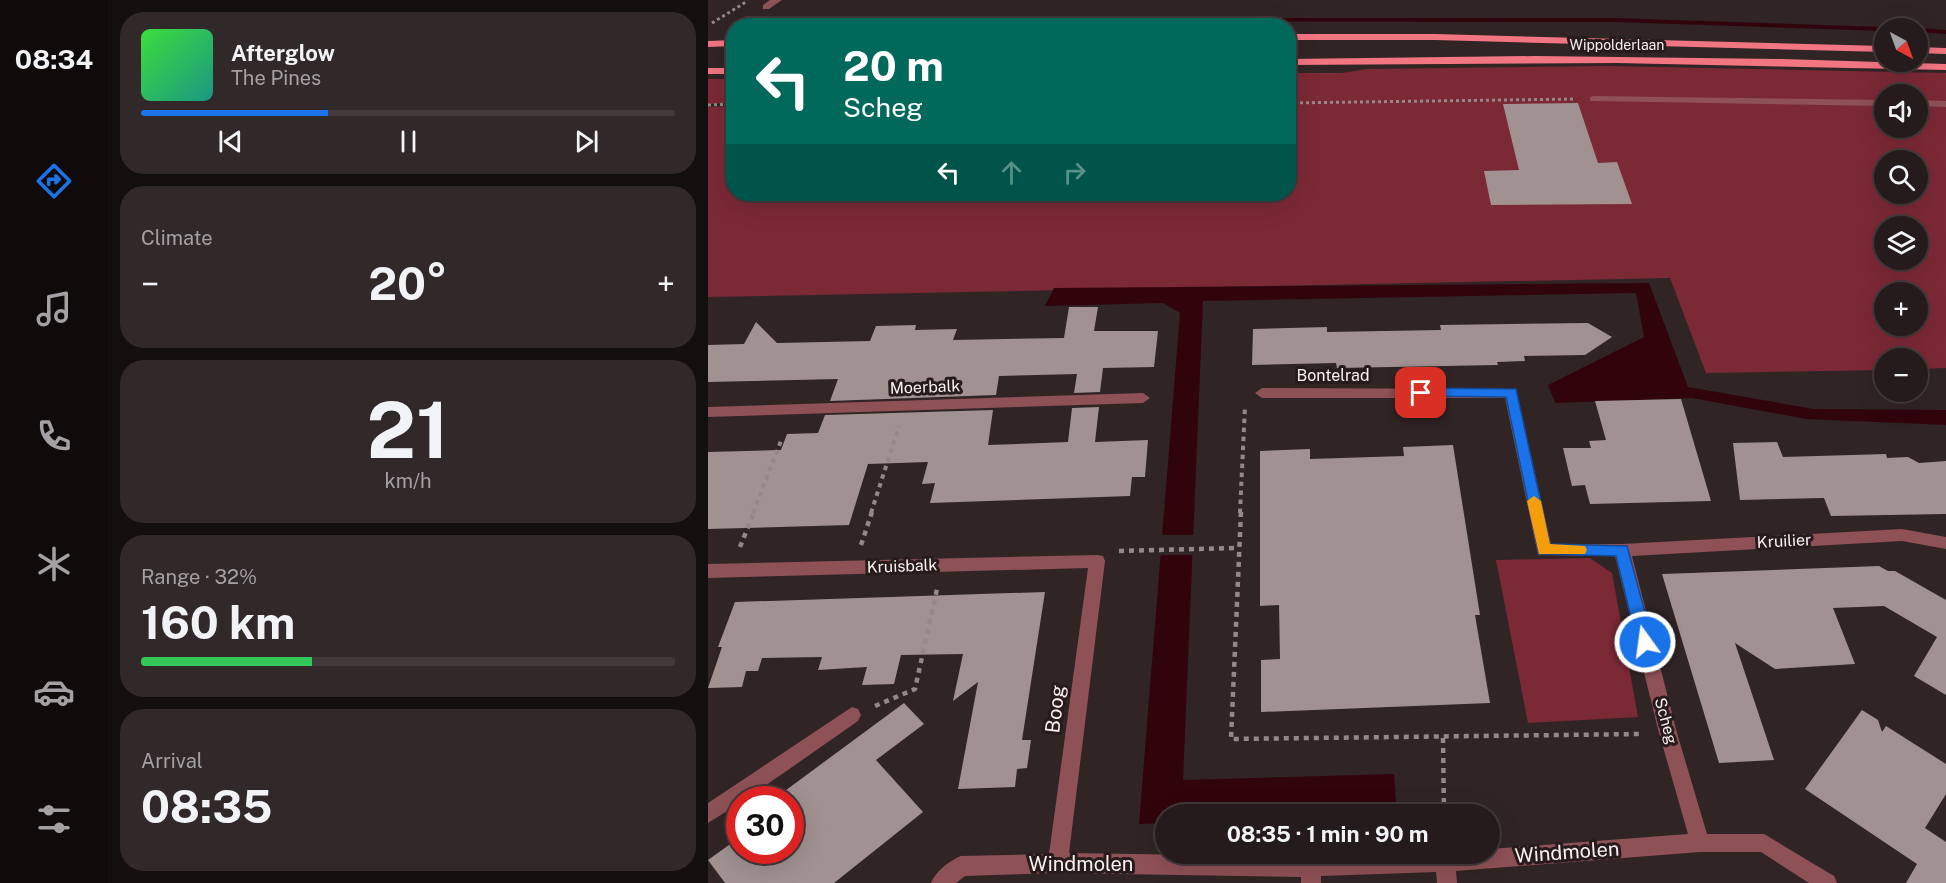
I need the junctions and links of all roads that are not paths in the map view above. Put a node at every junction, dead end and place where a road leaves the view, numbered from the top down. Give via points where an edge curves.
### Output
1 (777, 0) edge
2 (766, 7) dead end
3 (1296, 38) edge
4 (726, 43) edge
5 (708, 44) edge
6 (1874, 49) edge
7 (1928, 50) edge
8 (1946, 51) edge
9 (1296, 62) edge
10 (1946, 67) edge
11 (708, 71) edge
12 (726, 71) edge
13 (1594, 99) road end
14 (1874, 103) edge
15 (1928, 103) edge
16 (1946, 104) edge
17 (1262, 393) road end
18 (1143, 398) dead end
19 (708, 412) edge
20 (1946, 543) edge
21 (1622, 550) junction
22 (1097, 561) joint
23 (708, 571) edge
24 (852, 715) road end
25 (708, 814) edge
26 (1700, 843) junction
27 (1500, 858) edge
28 (1058, 863) junction
29 (1424, 864) edge
30 (1445, 864) edge
31 (1311, 875) edge
32 (941, 883) edge
33 (1447, 883) edge
34 (1827, 883) edge

1 - 2 street
3 - 6 main road, Wippolderlaan via 1435,37
4 - 5 main road
7 - 8 main road
9 - 10 main road, Wippolderlaan via 1746,61
11 - 12 main road
13 - 14 street
15 - 16 street
17 - 21 street, Bontelrad via 1511,393 1544,549
18 - 19 street, Moerbalk
20 - 21 street, Kruilier via 1902,535
21 - 26 street, Scheg
22 - 23 street, Kruisbalk
22 - 28 street, Boog
24 - 25 street
26 - 27 street, Windmolen
26 - 34 street, Windmolen via 1764,843
28 - 31 street, Windmolen
28 - 32 street, Windmolen via 961,866
29 - 31 street, Windmolen
30 - 33 street

